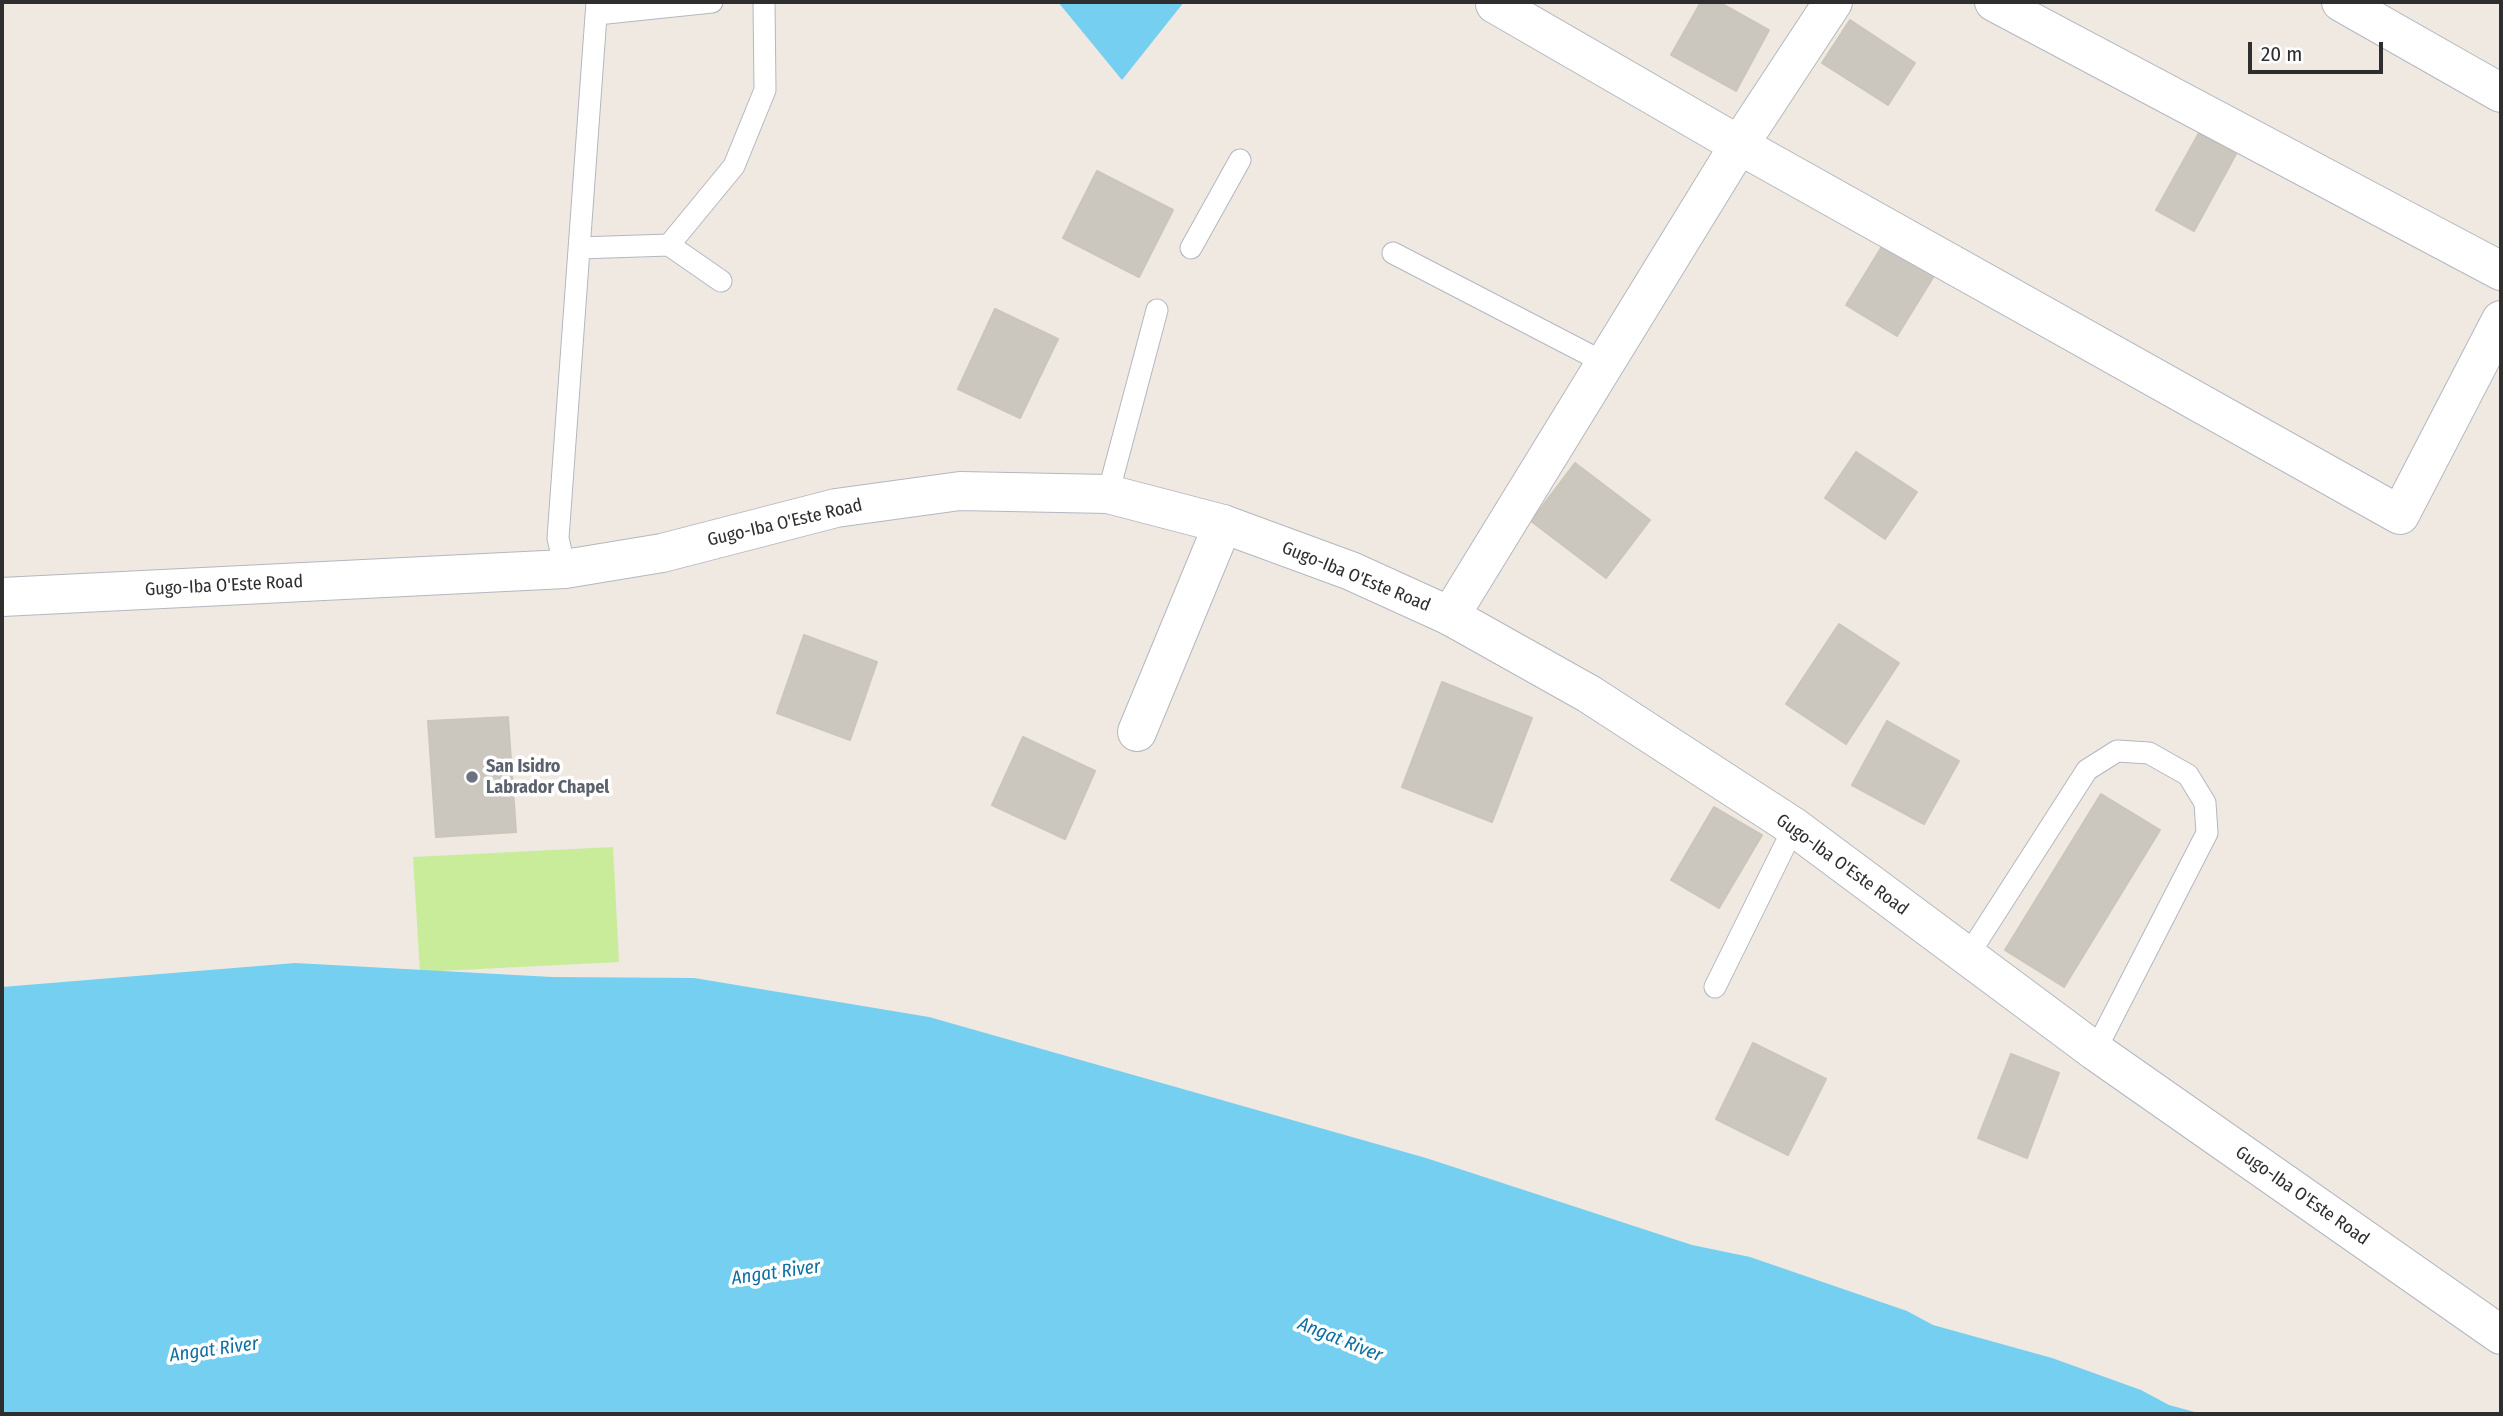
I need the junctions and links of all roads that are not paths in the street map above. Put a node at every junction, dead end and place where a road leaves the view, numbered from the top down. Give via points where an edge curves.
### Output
1 (712, 2) edge
2 (764, 2) edge
3 (1497, 2) edge
4 (1833, 2) edge
5 (1994, 2) edge
6 (2341, 2) edge
7 (597, 8) edge
8 (2501, 93) edge
9 (1739, 145) junction
10 (1240, 160) dead end
11 (669, 245) junction
12 (579, 247) junction
13 (1191, 248) dead end
14 (1393, 253) dead end
15 (2501, 271) edge
16 (721, 281) dead end
17 (1157, 310) dead end
18 (2501, 320) edge
19 (1607, 364) junction
20 (1108, 494) junction
21 (1223, 524) junction
22 (565, 569) junction
23 (2, 597) edge
24 (1451, 616) junction
25 (1137, 732) dead end
26 (1794, 827) junction
27 (1967, 957) junction
28 (1715, 988) dead end
29 (2095, 1051) junction
30 (2501, 1335) edge

1 - 7 lane
2 - 11 lane via 765,90 734,166
3 - 9 street
4 - 9 street
5 - 15 street
6 - 8 street
7 - 12 lane
9 - 18 street via 2400,515
9 - 19 street
10 - 13 lane
11 - 12 lane
11 - 16 lane
12 - 22 lane via 558,538
14 - 19 lane
17 - 20 lane
19 - 24 street
20 - 21 street, Gugo-Iba O'Este Road
20 - 22 street, Gugo-Iba O'Este Road via 960,491 850,506 662,553
21 - 24 street, Gugo-Iba O'Este Road via 1351,571
21 - 25 street
22 - 23 street, Gugo-Iba O'Este Road
24 - 26 street, Gugo-Iba O'Este Road via 1589,694
26 - 27 street, Gugo-Iba O'Este Road
26 - 28 lane
27 - 29 street, Gugo-Iba O'Este Road
27 - 29 lane via 2087,770 2117,751 2148,753 2188,775 2205,803 2207,833
29 - 30 street, Gugo-Iba O'Este Road

